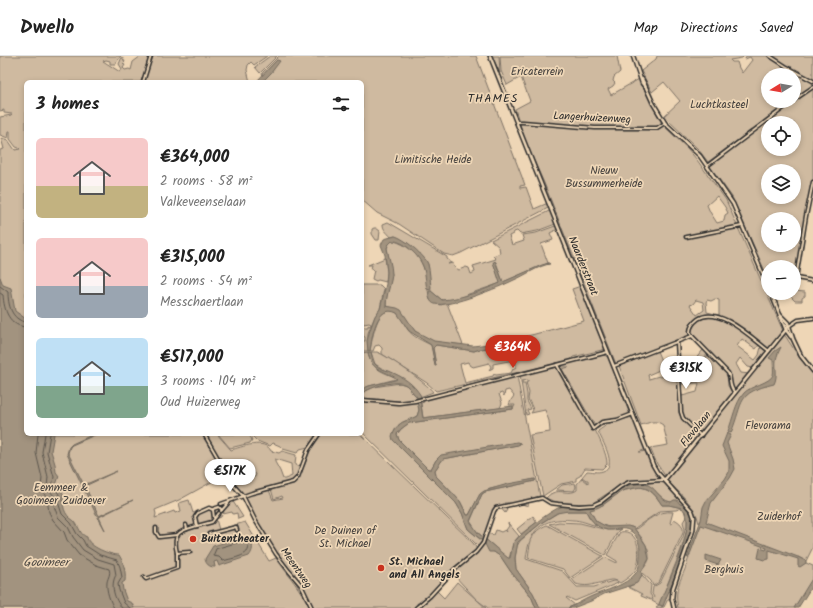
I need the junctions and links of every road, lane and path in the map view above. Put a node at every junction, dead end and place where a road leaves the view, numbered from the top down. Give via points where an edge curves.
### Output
1 (151, 56) edge
2 (490, 56) edge
3 (633, 56) edge
4 (770, 56) edge
5 (144, 80) edge
6 (813, 82) edge
7 (813, 87) edge
8 (801, 96) edge
9 (785, 108) edge
10 (517, 122) junction
11 (666, 123) junction
12 (707, 166) junction
13 (813, 182) edge
14 (742, 226) junction
15 (686, 237) dead end
16 (761, 270) edge
17 (813, 281) edge
18 (774, 300) edge
19 (780, 315) junction
20 (813, 318) edge
21 (784, 324) junction
22 (788, 326) junction
23 (786, 330) junction
24 (790, 331) junction
25 (692, 336) junction
26 (793, 338) junction
27 (677, 342) junction
28 (769, 351) junction
29 (608, 352) junction
30 (557, 365) junction
31 (614, 366) junction
32 (813, 371) edge
33 (735, 393) junction
34 (364, 400) edge
35 (634, 414) junction
36 (205, 436) edge
37 (318, 436) edge
38 (701, 436) junction
39 (663, 480) junction
40 (243, 496) junction
41 (230, 501) junction
42 (221, 504) dead end
43 (213, 509) junction
44 (221, 511) junction
45 (214, 518) junction
46 (186, 525) dead end
47 (197, 526) junction
48 (156, 528) dead end
49 (187, 529) junction
50 (237, 530) dead end
51 (178, 534) junction
52 (209, 534) dead end
53 (190, 552) dead end
54 (177, 553) junction
55 (144, 577) dead end
56 (312, 608) edge
57 (416, 608) edge
58 (674, 608) edge

1 - 5 street
2 - 10 street, Naarderstraat
3 - 11 street via 646,88
4 - 6 street
7 - 8 street
9 - 12 street
10 - 11 street, Langerhuizenweg via 595,128 657,128
10 - 29 street, Naarderstraat
11 - 12 street via 693,148
12 - 14 street via 733,204
13 - 17 street via 796,277
14 - 15 street
14 - 16 street
18 - 19 street
19 - 21 street
19 - 22 street
20 - 22 street via 798,320
21 - 22 street
21 - 23 street
22 - 23 street, Flevolaan
22 - 24 street
23 - 24 street
23 - 26 street
23 - 28 street, Flevolaan
24 - 26 street
25 - 27 street
25 - 28 street via 692,325 704,316 712,315 731,323
25 - 33 street via 728,373 730,386
26 - 32 street via 801,356
27 - 31 street
27 - 38 street via 681,412 683,418
28 - 33 street, Flevolaan
29 - 30 street
29 - 31 street, Naarderstraat
30 - 34 street via 415,401 399,403
30 - 35 street via 593,429 602,422
31 - 35 street, Naarderstraat
33 - 38 street, Flevolaan
35 - 39 street, Naarderstraat via 653,465
36 - 40 street, Meentweg via 234,486
37 - 40 street via 308,450 298,477 293,482
38 - 39 street, Flevolaan
39 - 57 street via 630,482 593,505 550,503 542,498 498,507 476,552
39 - 58 street, Naarderstraat via 692,511 694,518 693,530 673,588
40 - 41 street
40 - 56 street, Meentweg via 276,554 301,585
41 - 42 street
41 - 44 street
43 - 44 street via 219,507
43 - 45 street
43 - 47 street via 196,514
44 - 45 street
45 - 47 street via 212,522
46 - 49 street
47 - 49 street
48 - 51 street via 159,537
49 - 51 street
50 - 52 street via 236,527
51 - 54 street via 175,543
53 - 54 street
54 - 55 street via 177,568 146,579

